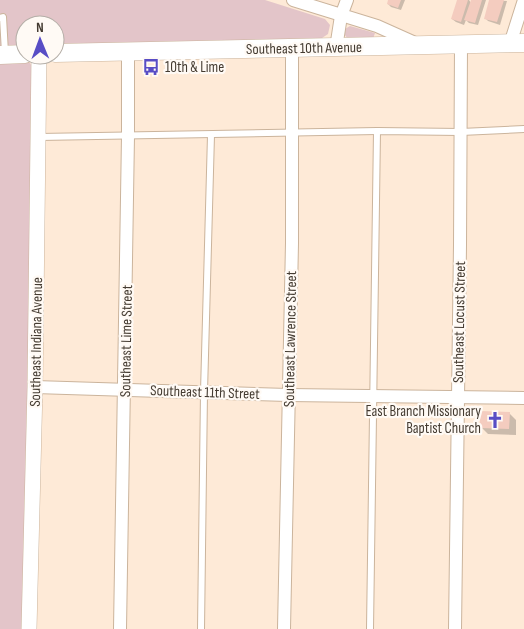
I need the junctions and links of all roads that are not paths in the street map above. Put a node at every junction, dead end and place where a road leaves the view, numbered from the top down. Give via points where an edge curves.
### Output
1 (292, 0) edge
2 (347, 0) edge
3 (524, 0) edge
4 (341, 16) junction
5 (0, 18) edge
6 (517, 43) edge
7 (460, 45) junction
8 (419, 46) junction
9 (292, 48) junction
10 (336, 48) junction
11 (128, 52) junction
12 (65, 54) edge
13 (3, 55) edge
14 (39, 65) edge
15 (524, 129) edge
16 (377, 131) junction
17 (461, 132) junction
18 (293, 134) junction
19 (211, 135) junction
20 (128, 136) junction
21 (39, 137) junction
22 (35, 387) junction
23 (125, 390) junction
24 (204, 392) junction
25 (288, 395) junction
26 (372, 396) junction
27 (458, 397) junction
28 (524, 398) edge
29 (29, 629) edge
30 (120, 629) edge
31 (201, 629) edge
32 (284, 629) edge
33 (370, 629) edge
34 (455, 629) edge

1 - 4 street
2 - 4 street
3 - 6 street
4 - 8 street via 377,26
4 - 10 street
5 - 13 lane via 3,18
6 - 7 main road, Southeast 10th Avenue
7 - 8 main road, Southeast 10th Avenue
7 - 17 street, Southeast Locust Street
8 - 10 main road, Southeast 10th Avenue
9 - 10 main road, Southeast 10th Avenue
9 - 11 main road, Southeast 10th Avenue
9 - 18 street, Southeast Lawrence Street
11 - 12 main road, Southeast 10th Avenue
11 - 20 street, Southeast Lime Street
14 - 21 street, Southeast Indiana Avenue
15 - 17 lane
16 - 17 lane
16 - 18 lane
16 - 26 lane
17 - 27 street, Southeast Locust Street
18 - 19 lane
18 - 25 street, Southeast Lawrence Street
19 - 20 lane
19 - 24 lane
20 - 21 lane
20 - 23 street, Southeast Lime Street
21 - 22 street, Southeast Indiana Avenue
22 - 23 street, Southeast 11th Street
22 - 29 street, Southeast Indiana Avenue
23 - 24 street, Southeast 11th Street
23 - 30 street, Southeast Lime Street
24 - 25 street, Southeast 11th Street
24 - 31 lane
25 - 26 street, Southeast 11th Street
25 - 32 street, Southeast Lawrence Street
26 - 27 street, Southeast 11th Street
26 - 33 lane
27 - 28 street, Southeast 11th Street
27 - 34 street, Southeast Locust Street

